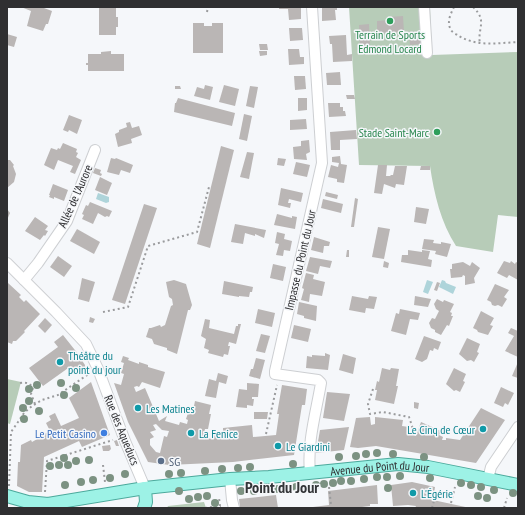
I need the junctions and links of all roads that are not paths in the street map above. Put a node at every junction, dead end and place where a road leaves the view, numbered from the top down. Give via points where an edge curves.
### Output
1 (312, 7) edge
2 (424, 7) edge
3 (427, 53) dead end
4 (95, 150) dead end
5 (7, 264) edge
6 (24, 280) junction
7 (518, 427) edge
8 (310, 473) junction
9 (230, 479) junction
10 (488, 479) junction
11 (518, 485) edge
12 (145, 488) junction
13 (8, 493) edge
14 (47, 502) edge
15 (144, 508) edge
16 (234, 508) edge

1 - 8 street, Impasse du Point du Jour via 322,163 275,371 275,374 318,380 321,383 309,447
2 - 3 street
4 - 6 street, Allée de l'Aurore via 67,220
5 - 6 street, Rue des Aqueducs
6 - 12 street, Rue des Aqueducs via 73,330 90,352
7 - 10 street via 491,467
8 - 9 main road, Avenue du Point du Jour
8 - 10 main road, Avenue du Point du Jour via 403,464
9 - 12 main road, Avenue du Point du Jour
9 - 16 street
10 - 11 main road, Avenue du Point du Jour
12 - 14 main road, Avenue du Point du Jour
12 - 15 main road
13 - 14 main road, Avenue du Point du Jour via 28,502

